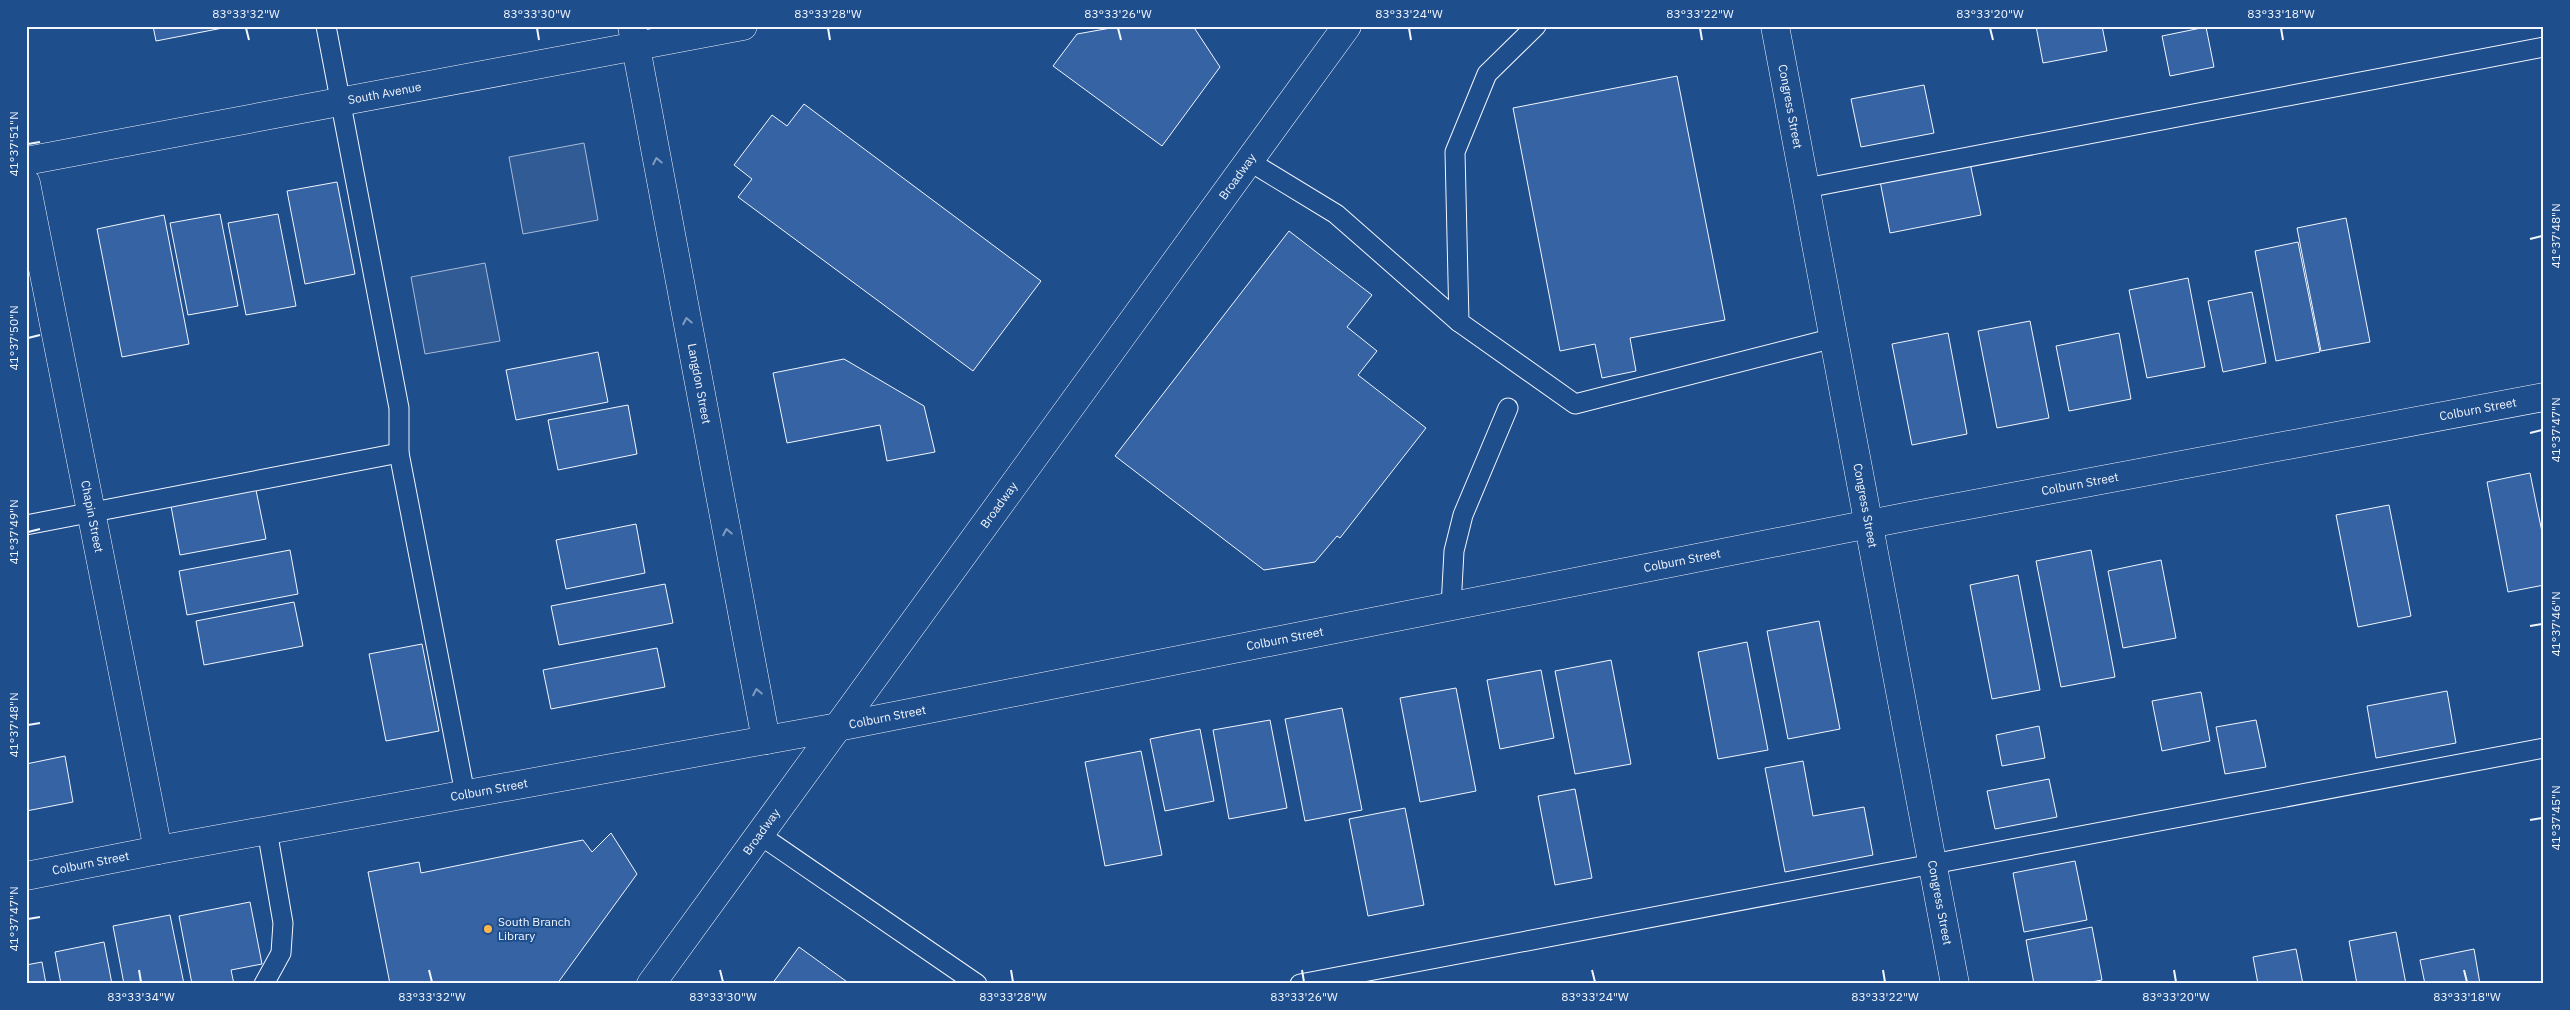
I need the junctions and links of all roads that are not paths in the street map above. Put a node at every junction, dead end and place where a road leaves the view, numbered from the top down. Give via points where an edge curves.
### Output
1 (326, 26) edge
2 (1347, 26) edge
3 (1536, 26) edge
4 (1775, 26) edge
5 (735, 27) edge
6 (634, 36) edge
7 (2544, 47) edge
8 (341, 102) junction
9 (26, 161) edge
10 (1250, 161) junction
11 (26, 183) edge
12 (1806, 188) junction
13 (1459, 322) junction
14 (1834, 338) junction
15 (2544, 397) edge
16 (1508, 408) dead end
17 (400, 453) junction
18 (92, 513) junction
19 (1869, 524) junction
20 (26, 525) edge
21 (1451, 607) junction
22 (838, 727) junction
23 (766, 740) junction
24 (2544, 748) edge
25 (465, 794) junction
26 (267, 830) junction
27 (760, 836) junction
28 (158, 850) junction
29 (1933, 864) junction
30 (26, 876) edge
31 (264, 984) edge
32 (651, 984) edge
33 (976, 984) edge
34 (1300, 984) edge
35 (1955, 984) edge

1 - 8 lane
2 - 10 street, Broadway
3 - 13 lane via 1487,74 1456,152
4 - 12 street, Congress Street
5 - 6 street, South Avenue
6 - 8 street, South Avenue
23 -> 6 street, Langdon Street
7 - 12 lane
8 - 9 street, South Avenue
8 - 17 lane via 399,408
10 - 13 lane via 1336,214
10 - 22 street, Broadway
11 - 18 street, Chapin Street
12 - 14 street, Congress Street
13 - 14 lane via 1575,404
14 - 19 street, Congress Street
15 - 19 street, Colburn Street
16 - 21 lane via 1463,515 1454,551
17 - 18 lane
17 - 25 lane
18 - 20 lane
18 - 28 street, Chapin Street
19 - 21 street, Colburn Street
19 - 29 street, Congress Street
21 - 22 street, Colburn Street
22 - 23 street, Colburn Street
22 - 27 street, Broadway
23 - 25 street, Colburn Street
24 - 29 lane
25 - 26 street, Colburn Street
26 - 28 street, Colburn Street
26 - 31 lane via 283,923 281,953
27 - 32 street, Broadway
27 - 33 lane
28 - 30 street, Colburn Street
29 - 34 lane
29 - 35 street, Congress Street

